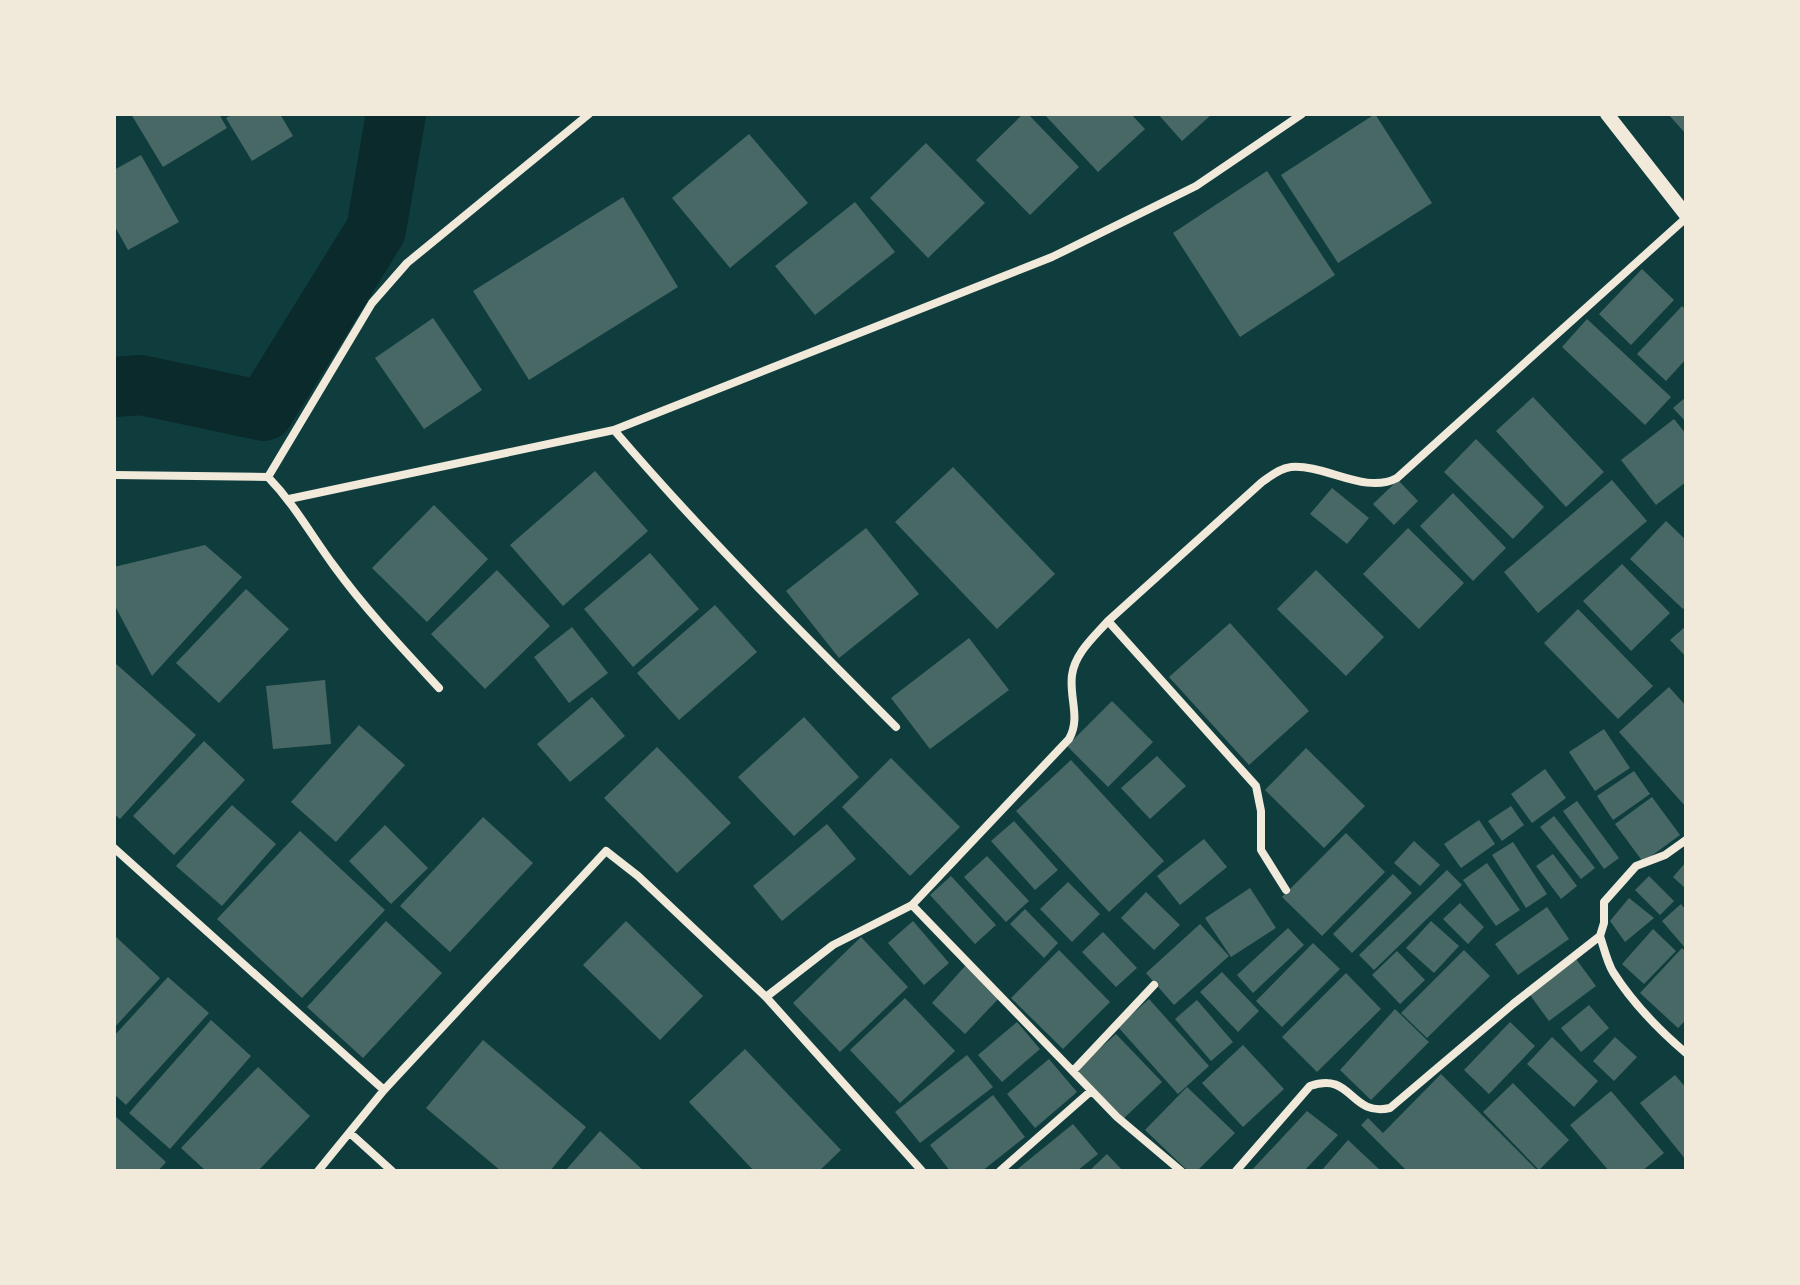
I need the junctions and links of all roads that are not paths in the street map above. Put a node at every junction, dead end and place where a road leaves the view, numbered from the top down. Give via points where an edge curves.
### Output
1 (589, 114) edge
2 (1302, 114) edge
3 (1607, 114) edge
4 (1686, 216) edge
5 (614, 430) junction
6 (114, 475) edge
7 (268, 477) junction
8 (289, 499) junction
9 (1108, 621) junction
10 (439, 688) dead end
11 (896, 727) dead end
12 (1686, 840) edge
13 (114, 848) edge
14 (1286, 890) dead end
15 (912, 905) junction
16 (1600, 936) junction
17 (1154, 985) dead end
18 (766, 997) junction
19 (1686, 1053) edge
20 (1073, 1071) junction
21 (384, 1090) junction
22 (1091, 1091) junction
23 (350, 1133) junction
24 (318, 1171) edge
25 (392, 1171) edge
26 (922, 1171) edge
27 (1000, 1171) edge
28 (1181, 1171) edge
29 (1236, 1171) edge

1 - 7 street via 390,279
2 - 5 street via 1196,186 1052,257
3 - 4 street
4 - 9 street via 1397,478 1381,483 1291,467 1274,473
5 - 8 street
5 - 11 street via 684,511
6 - 7 street
7 - 8 street
8 - 10 street via 379,623
9 - 14 street via 1256,786 1261,850
9 - 15 street via 1076,661 1075,728 1069,739
12 - 16 street via 1636,866 1618,884 1604,902
13 - 21 street
15 - 18 street via 833,945
15 - 20 street
16 - 19 street via 1612,970 1628,992
16 - 29 street via 1390,1108 1375,1112 1346,1089 1322,1082 1310,1086
17 - 20 street
18 - 21 street via 606,851
18 - 26 street
20 - 22 street
21 - 23 street
22 - 27 street
22 - 28 street
23 - 24 street
23 - 25 street

